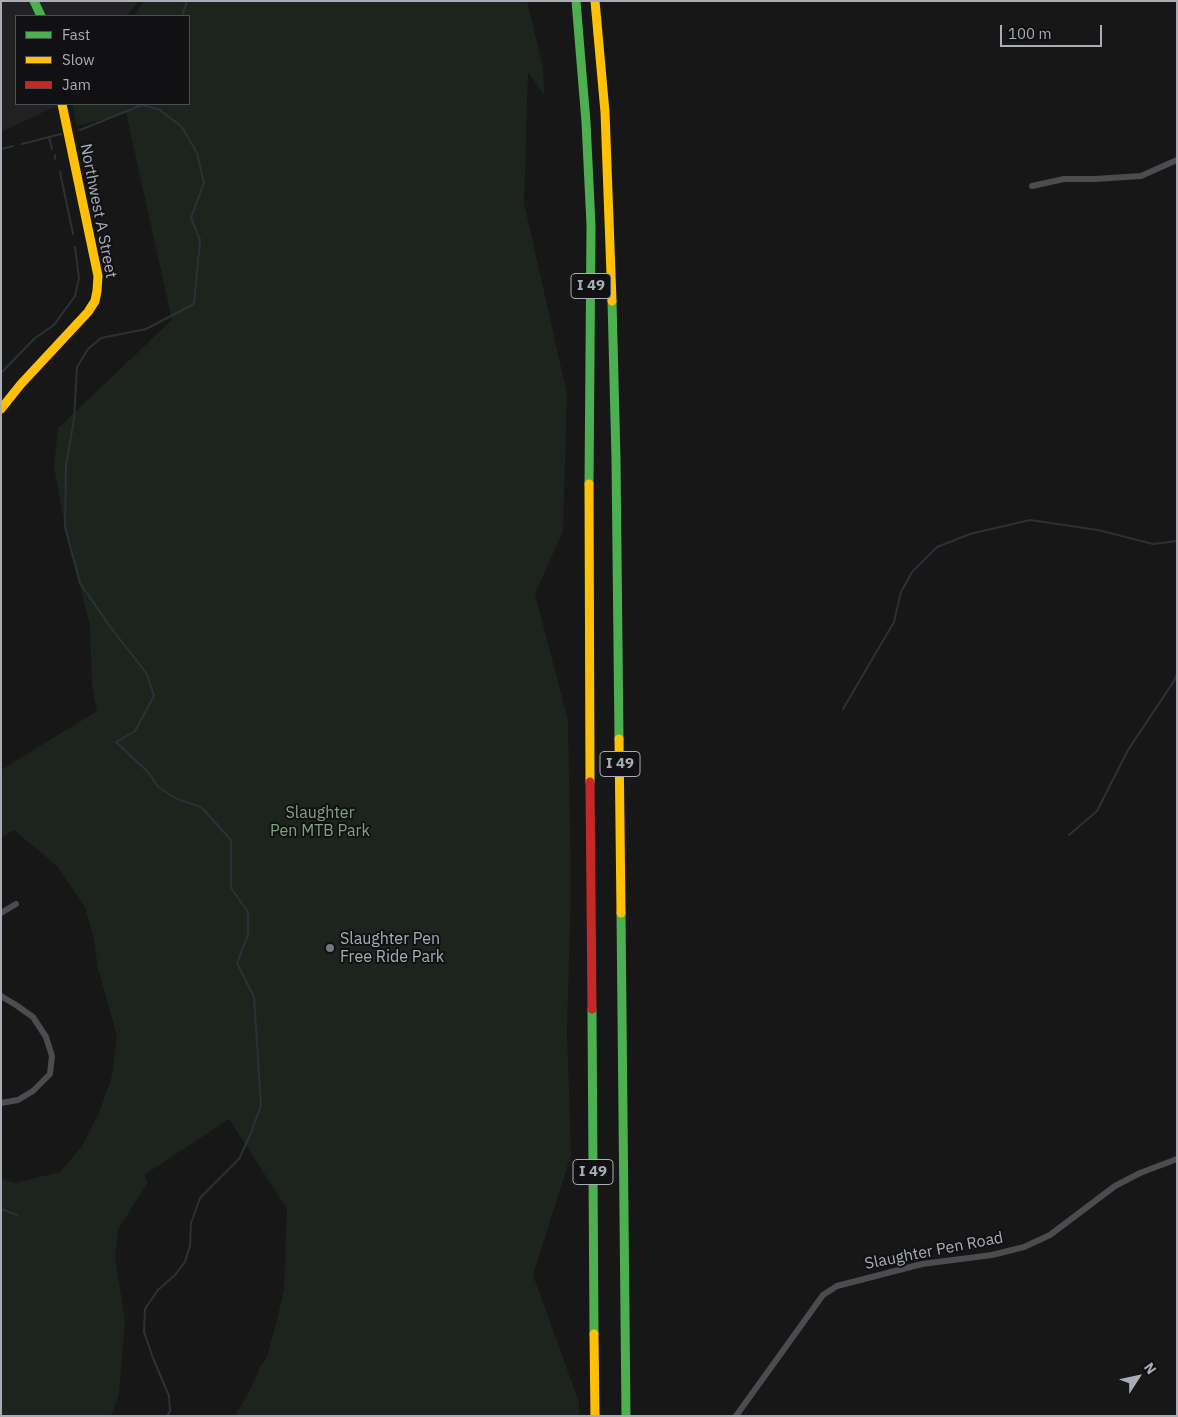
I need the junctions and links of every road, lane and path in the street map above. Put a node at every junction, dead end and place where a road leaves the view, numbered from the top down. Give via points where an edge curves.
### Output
1 (34, 1) edge
2 (576, 1) edge
3 (595, 1) edge
4 (41, 15) edge
5 (62, 105) edge
6 (1177, 160) edge
7 (1032, 186) dead end
8 (1, 409) edge
9 (16, 904) dead end
10 (1, 913) edge
11 (1, 996) edge
12 (1, 1104) edge
13 (1177, 1159) edge
14 (595, 1416) edge
15 (626, 1416) edge
16 (736, 1416) edge

1 - 4 main road
2 - 14 main road, I 49 via 590,226 588,581
3 - 15 main road, I 49 via 605,129 612,292
5 - 8 main road, Northwest A Street via 98,276 95,301
6 - 7 street via 1141,176 1064,179
9 - 10 street
11 - 12 street via 33,1017 46,1037 52,1056 50,1074 33,1091 18,1100
13 - 16 street, Slaughter Pen Road via 1115,1186 1050,1235 1024,1247 992,1255 922,1264 837,1286 823,1295

